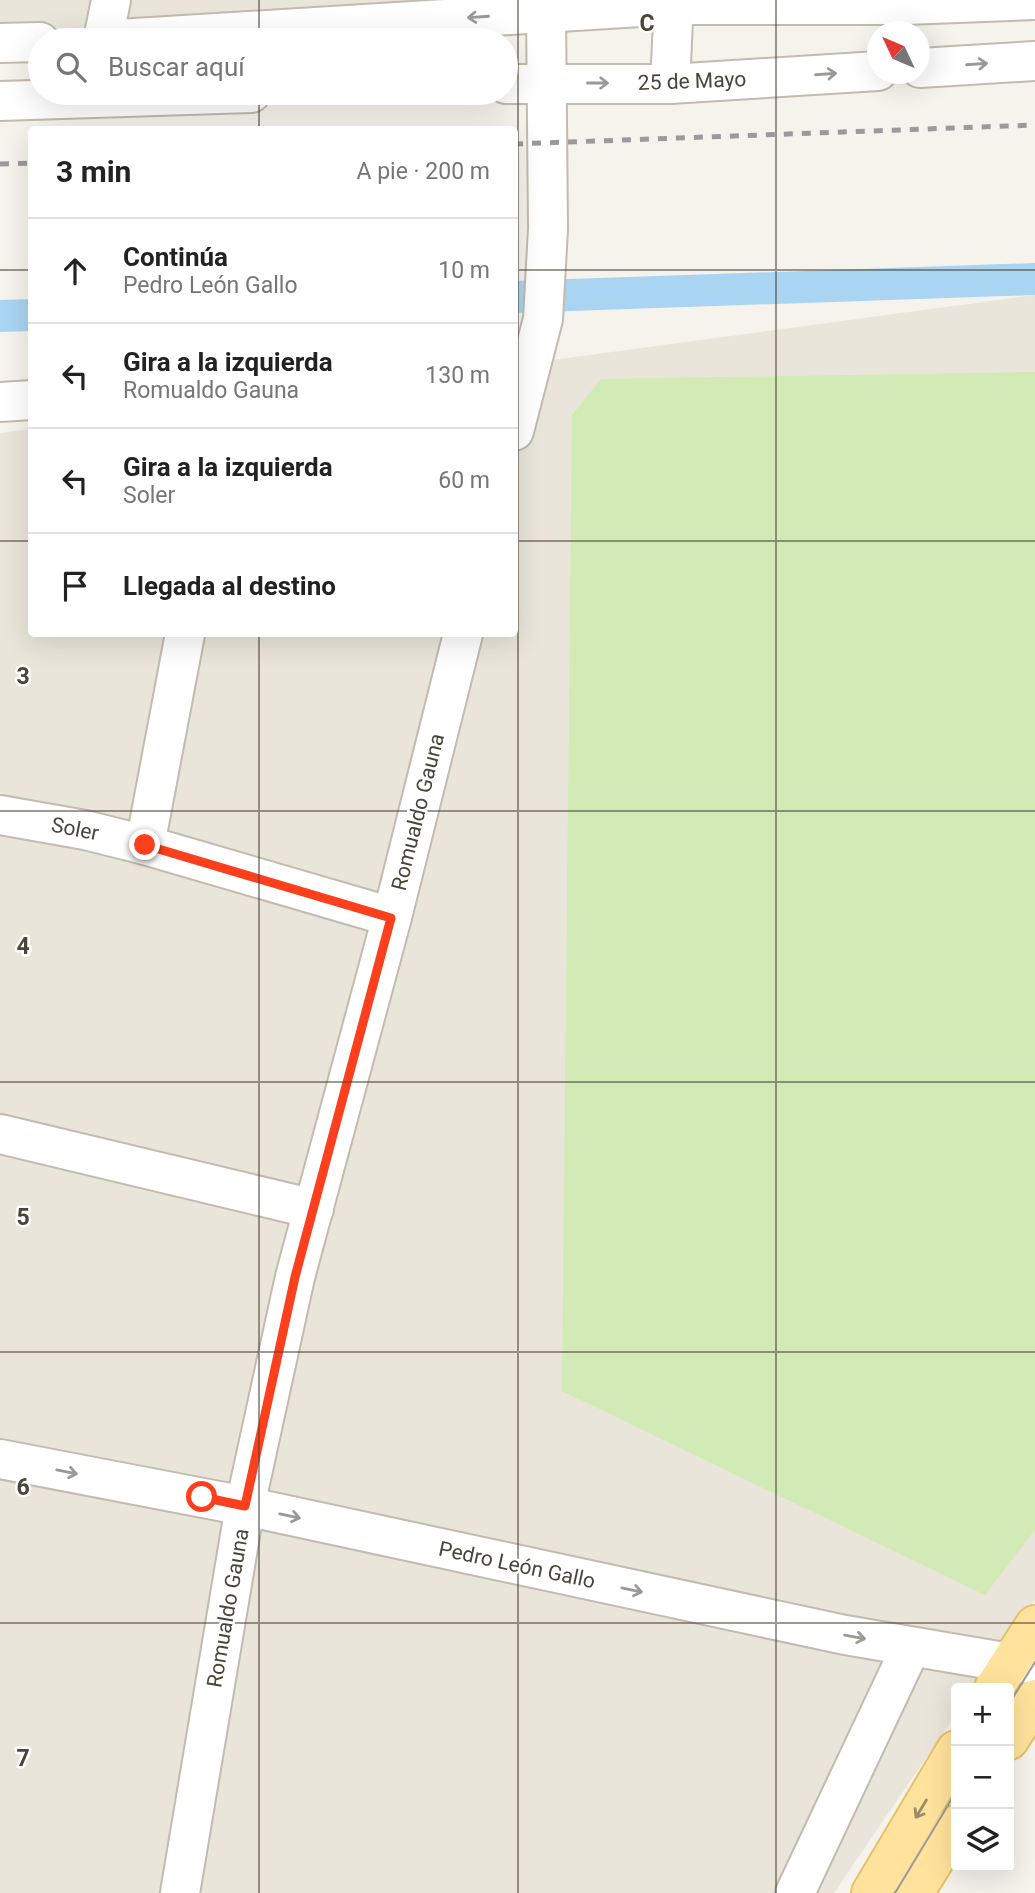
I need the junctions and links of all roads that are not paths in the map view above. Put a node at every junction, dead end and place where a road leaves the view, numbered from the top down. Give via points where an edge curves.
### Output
1 (111, 0) edge
2 (1035, 0) edge
3 (673, 3) edge
4 (548, 6) edge
5 (105, 28) edge
6 (259, 28) edge
7 (28, 42) edge
8 (0, 43) edge
9 (1035, 61) edge
10 (930, 67) edge
11 (867, 72) edge
12 (545, 83) junction
13 (518, 84) edge
14 (670, 84) junction
15 (28, 100) edge
16 (0, 101) edge
17 (522, 373) edge
18 (28, 400) edge
19 (0, 402) edge
20 (518, 402) edge
21 (184, 637) edge
22 (462, 637) edge
23 (0, 815) edge
24 (145, 845) junction
25 (391, 918) junction
26 (0, 1134) edge
27 (314, 1209) junction
28 (0, 1459) edge
29 (245, 1506) junction
30 (1035, 1625) edge
31 (911, 1647) junction
32 (1013, 1671) edge
33 (1035, 1699) edge
34 (1014, 1732) edge
35 (951, 1758) edge
36 (951, 1833) edge
37 (180, 1893) edge
38 (795, 1893) edge
39 (871, 1893) edge
40 (915, 1893) edge

1 - 5 street
2 - 3 street via 905,5
3 - 4 street
3 - 14 street
4 -> 6 street
4 - 12 street
7 - 8 street
10 -> 9 street
14 -> 11 street, 25 de Mayo
12 - 13 street, 25 de Mayo
12 -> 14 street, 25 de Mayo
12 - 17 street via 548,229 542,319
15 - 16 street
17 - 20 street
18 - 19 street
21 - 24 street
22 - 25 street, Romualdo Gauna
23 - 24 street, Soler
24 - 25 street, Soler
25 - 27 street, Romualdo Gauna
26 - 27 street
27 - 29 street, Romualdo Gauna
28 -> 29 street, Pedro León Gallo
29 -> 31 street, Pedro León Gallo
29 - 37 street, Romualdo Gauna
30 - 32 main road
31 - 32 street, Pedro León Gallo
31 - 38 street
33 - 34 main road
35 -> 39 main road
36 - 40 main road

